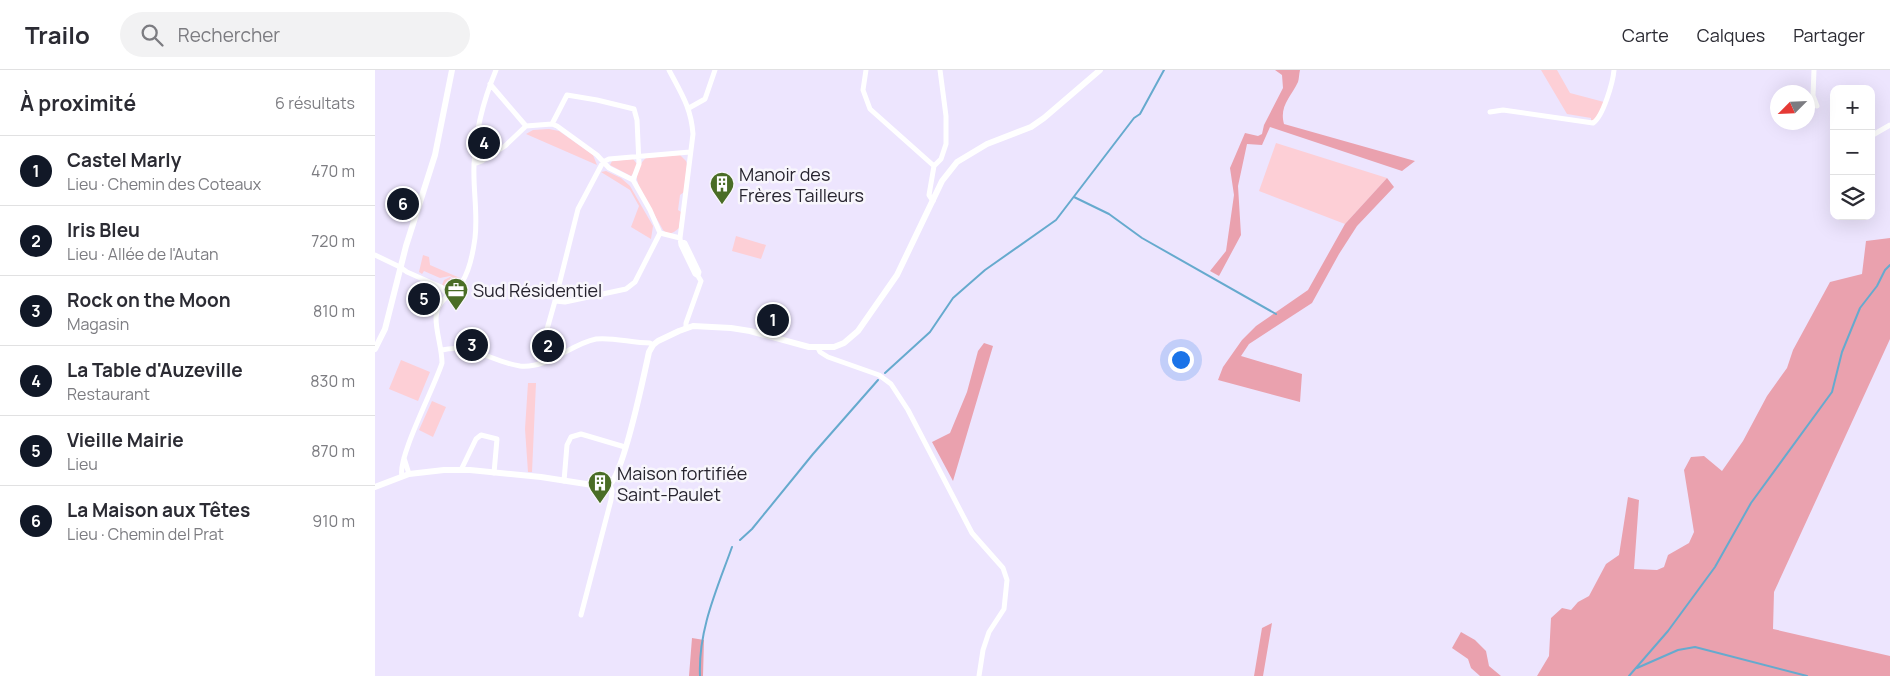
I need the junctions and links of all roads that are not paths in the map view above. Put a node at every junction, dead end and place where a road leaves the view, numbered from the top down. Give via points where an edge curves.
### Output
1 (452, 70) edge
2 (496, 70) edge
3 (669, 70) edge
4 (715, 70) edge
5 (866, 70) edge
6 (940, 70) edge
7 (1100, 70) edge
8 (1614, 70) edge
9 (1814, 70) edge
10 (490, 84) junction
11 (1817, 106) dead end
12 (689, 108) junction
13 (1491, 112) dead end
14 (553, 124) junction
15 (1890, 125) edge
16 (526, 126) junction
17 (1875, 134) edge
18 (690, 152) junction
19 (638, 156) junction
20 (603, 162) junction
21 (474, 164) junction
22 (934, 166) junction
23 (633, 180) junction
24 (933, 201) junction
25 (660, 233) junction
26 (681, 239) junction
27 (375, 255) edge
28 (400, 267) junction
29 (447, 294) junction
30 (555, 301) junction
31 (687, 328) junction
32 (653, 345) junction
33 (818, 348) junction
34 (375, 349) edge
35 (442, 350) junction
36 (541, 363) junction
37 (625, 447) junction
38 (404, 457) junction
39 (461, 470) junction
40 (494, 473) junction
41 (409, 474) junction
42 (402, 476) junction
43 (564, 481) junction
44 (610, 484) junction
45 (375, 486) edge
46 (581, 615) dead end
47 (979, 676) edge

1 - 28 street via 435,155
2 - 10 street
3 - 12 street
4 - 12 street via 705,99
5 - 22 street via 863,90 870,109
6 - 22 street via 946,144 941,159
7 - 24 street via 1031,127 976,149 957,162
8 - 13 street via 1601,112 1593,123 1503,110
9 - 11 street via 1813,96
10 - 16 street
10 - 21 street via 483,103
12 - 18 street via 693,134
14 - 16 street
14 - 19 street via 567,95 630,107 636,113
14 - 20 street
15 - 17 street
16 - 21 street via 505,146
18 - 19 street
18 - 26 street
19 - 20 street
19 - 23 street via 639,164
20 - 23 street
20 - 30 street via 579,209
21 - 29 street via 477,209 471,260 465,276
22 - 24 street via 929,195
23 - 25 street
24 - 33 street via 897,275 858,332 839,346
25 - 26 street
25 - 30 street via 635,282 626,289 565,302
26 - 31 street via 681,245 701,282
27 - 28 street
28 - 29 street via 441,287
28 - 34 street via 385,329
29 - 35 street via 436,318
30 - 36 street via 540,354
31 - 32 street
31 - 33 street via 731,328
32 - 36 street via 595,340
32 - 37 street
33 - 47 street via 828,357 879,375 891,384 908,410 971,533 1003,568 1007,580 1004,609 989,632
35 - 36 street via 463,348 521,366
35 - 38 street via 439,372
37 - 43 street via 581,434 571,436 567,445
37 - 44 street via 616,477
38 - 41 street
38 - 42 street
39 - 40 street
39 - 40 street via 481,435 497,438
39 - 41 street
40 - 43 street
41 - 42 street
42 - 45 street
43 - 44 street via 599,486
44 - 46 street via 611,500

